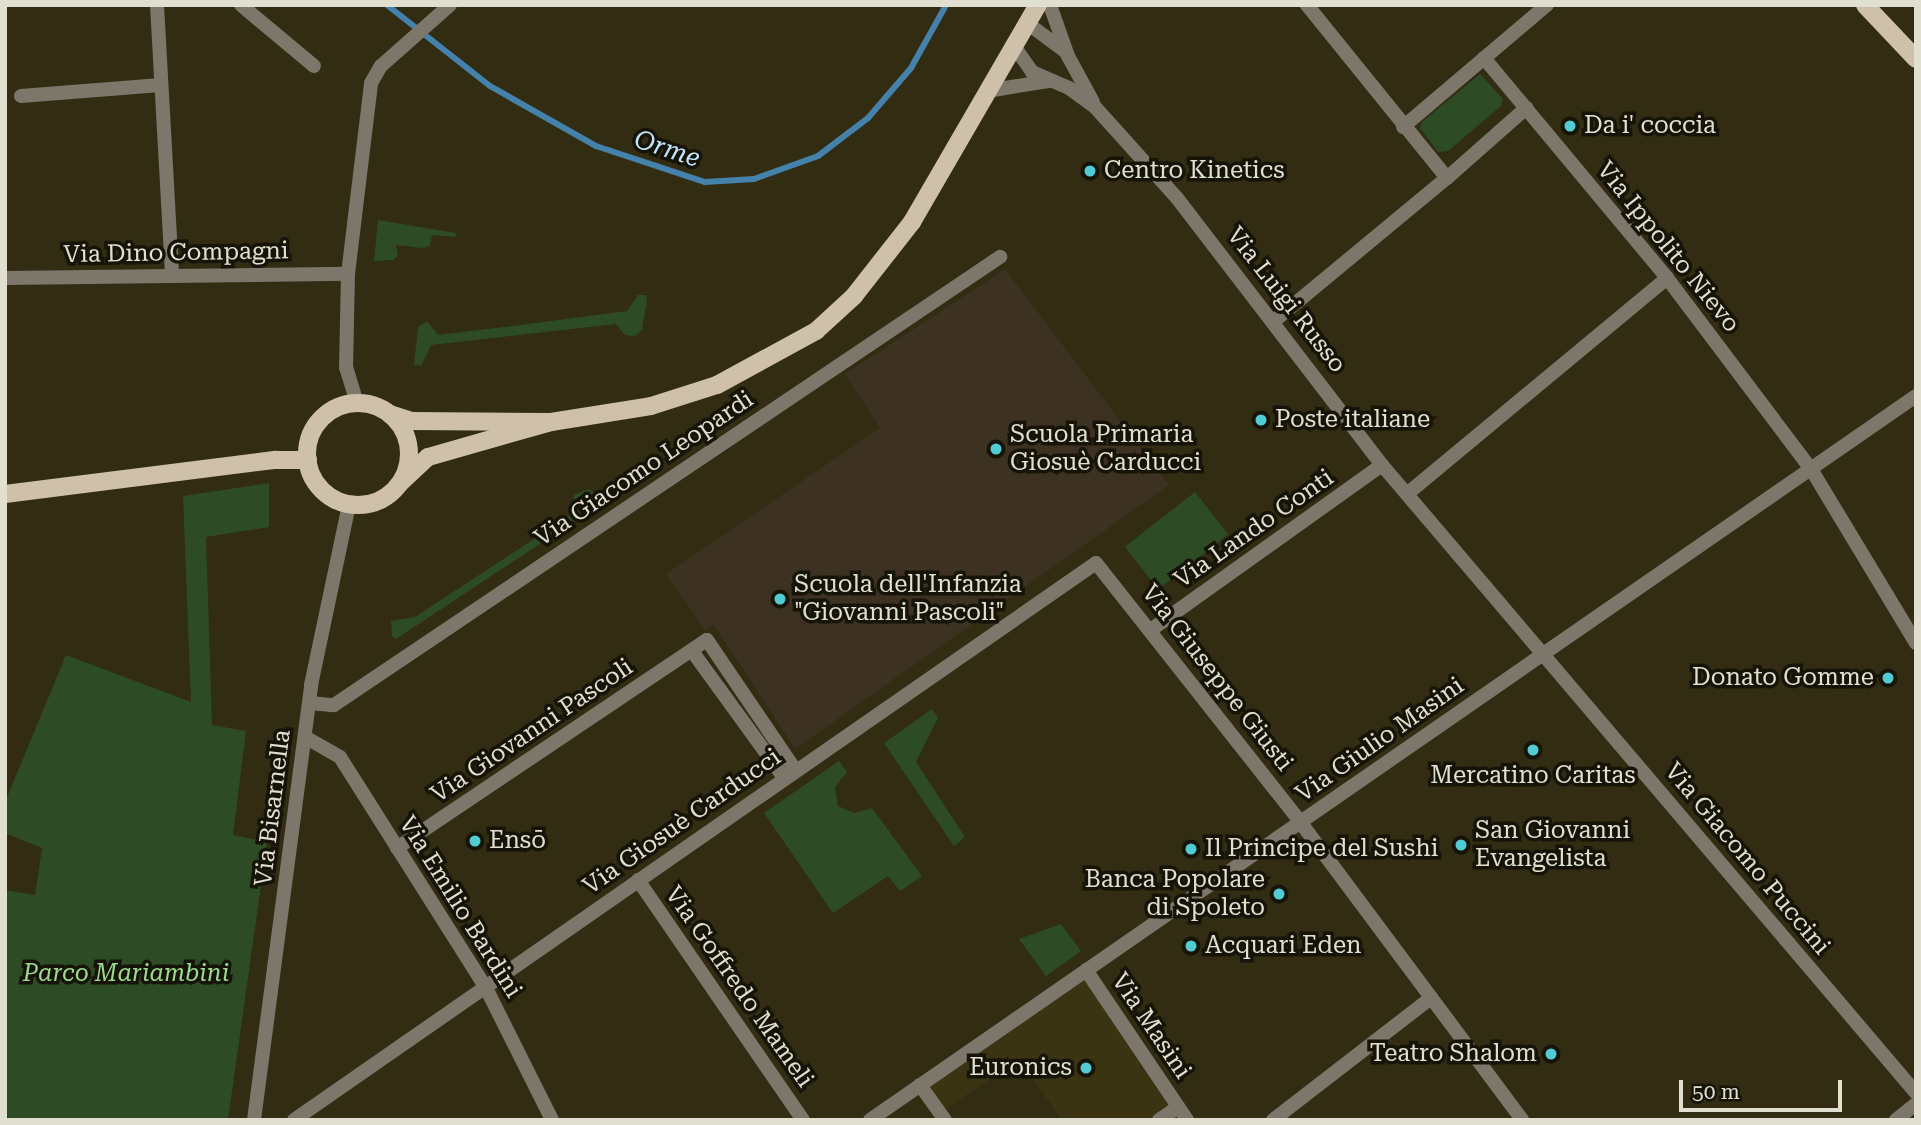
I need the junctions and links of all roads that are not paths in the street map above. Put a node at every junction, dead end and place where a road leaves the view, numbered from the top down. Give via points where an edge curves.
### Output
1 (157, 5) edge
2 (241, 5) edge
3 (450, 5) edge
4 (1038, 5) edge
5 (1049, 5) edge
6 (1307, 5) edge
7 (1547, 5) edge
8 (1865, 5) edge
9 (1027, 23) junction
10 (1014, 46) junction
11 (1067, 53) junction
12 (1484, 58) junction
13 (1916, 60) edge
14 (314, 66) dead end
15 (1048, 81) junction
16 (161, 85) junction
17 (988, 91) junction
18 (20, 96) dead end
19 (1095, 107) junction
20 (1526, 108) junction
21 (1403, 127) junction
22 (1447, 178) junction
23 (1000, 257) dead end
24 (172, 274) junction
25 (348, 274) junction
26 (5, 278) edge
27 (1667, 278) junction
28 (1274, 321) junction
29 (1916, 396) edge
30 (357, 403) junction
31 (390, 414) junction
32 (551, 422) junction
33 (308, 460) junction
34 (1382, 465) junction
35 (1811, 469) junction
36 (400, 483) junction
37 (5, 494) edge
38 (1407, 494) junction
39 (349, 504) junction
40 (1096, 563) joint
41 (1152, 629) junction
42 (1916, 643) edge
43 (1544, 655) junction
44 (309, 703) junction
45 (305, 737) junction
46 (791, 775) junction
47 (1301, 823) junction
48 (397, 848) junction
49 (638, 880) junction
50 (1086, 970) junction
51 (485, 986) junction
52 (1432, 998) junction
53 (920, 1085) junction
54 (1916, 1093) edge
55 (1916, 1104) edge
56 (1178, 1107) junction
57 (254, 1120) edge
58 (294, 1120) edge
59 (552, 1120) edge
60 (803, 1120) edge
61 (870, 1120) edge
62 (945, 1120) edge
63 (1159, 1120) edge
64 (1187, 1120) edge
65 (1273, 1120) edge
66 (1522, 1120) edge
67 (1896, 1120) edge

1 - 16 street
2 - 14 street
3 - 25 street via 381,66 371,83
4 - 9 main road
5 - 11 street, Via Luigi Russo
6 - 21 street
7 - 12 street
8 - 13 main road
9 - 10 main road
9 - 11 street, Via Luigi Russo
10 - 15 street, Via Luigi Russo via 1032,72
10 - 17 main road
11 - 19 street, Via Luigi Russo
12 - 20 street, Via Ippolito Nievo
12 - 21 street
15 - 17 street
15 - 19 street, Via Luigi Russo via 1069,88
16 - 18 street
16 - 24 street
17 - 32 main road via 912,222 854,296 816,331 717,386 651,406
19 - 28 street, Via Luigi Russo via 1177,198
20 - 22 street
20 - 27 street, Via Ippolito Nievo
21 - 22 street
22 - 28 street
23 - 44 street, Via Giacomo Leopardi via 334,705
24 - 25 street, Via Dino Compagni
24 - 26 street, Via Dino Compagni
25 - 30 street via 346,368
27 - 35 street, Via Ippolito Nievo
27 - 38 street
28 - 34 street, Via Luigi Russo
29 - 35 street, Via Giulio Masini
30 - 31 main road
30 - 33 main road via 336,408 320,421 310,439
31 - 32 main road via 411,421
31 - 36 main road via 408,443 407,468
32 - 36 main road via 428,457
33 - 37 main road via 275,460
33 - 39 main road via 317,484
34 - 38 street, Via Luigi Russo
34 - 41 street, Via Lando Conti
35 - 42 street, Via Ippolito Nievo
35 - 43 street, Via Giulio Masini
36 - 39 main road via 374,502
38 - 43 street, Via Luigi Russo
39 - 44 street, Via Bisarnella
40 - 41 street, Via Giuseppe Giusti
40 - 46 street, Via Giosuè Carducci
41 - 47 street, Via Giuseppe Giusti
43 - 47 street, Via Giulio Masini
43 - 54 street, Via Giacomo Puccini
44 - 45 street, Via Bisarnella
45 - 48 street, Via Emilio Bardini via 340,757
45 - 57 street, Via Bisarnella
46 - 48 street, Via Giovanni Pascoli via 707,640
46 - 49 street, Via Giosuè Carducci
47 - 50 street, Via Giulio Masini
47 - 52 street, Via Giuseppe Giusti
48 - 51 street, Via Emilio Bardini
49 - 51 street, Via Giosuè Carducci
49 - 60 street, Via Goffredo Mameli
50 - 53 street, Via Giulio Masini
50 - 56 street, Via Masini
51 - 58 street, Via Giosuè Carducci
51 - 59 street, Via Emilio Bardini
52 - 65 street
52 - 66 street, Via Giuseppe Giusti
53 - 61 street, Via Giulio Masini
53 - 62 street
55 - 67 street
56 - 63 street
56 - 64 street, Via Masini

